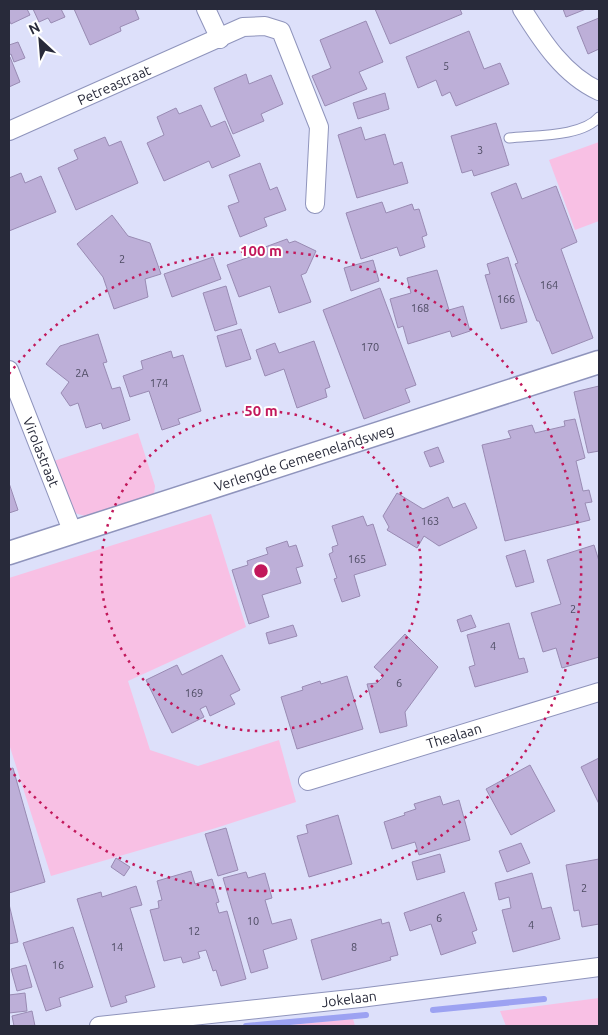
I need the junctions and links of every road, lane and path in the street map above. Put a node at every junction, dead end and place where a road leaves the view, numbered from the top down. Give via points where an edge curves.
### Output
1 (206, 9) edge
2 (522, 9) edge
3 (220, 39) junction
4 (599, 91) edge
5 (599, 117) edge
6 (9, 130) edge
7 (509, 138) dead end
8 (315, 204) dead end
9 (599, 362) edge
10 (9, 370) edge
11 (73, 533) junction
12 (9, 553) edge
13 (599, 692) edge
14 (308, 781) dead end
15 (599, 967) edge
16 (198, 1021) edge
17 (99, 1026) edge

1 - 3 street
2 - 4 street via 547,48 566,68
3 - 6 street, Petreastraat
3 - 8 street, Petreastraat via 244,27 265,26 281,31 320,126
5 - 7 lane via 576,131
9 - 11 street, Verlengde Gemeenelandsweg
10 - 11 street, Virolastraat
11 - 12 street, Verlengde Gemeenelandsweg
13 - 14 street, Thealaan
15 - 16 street, Jokelaan
16 - 17 street, Jokelaan

